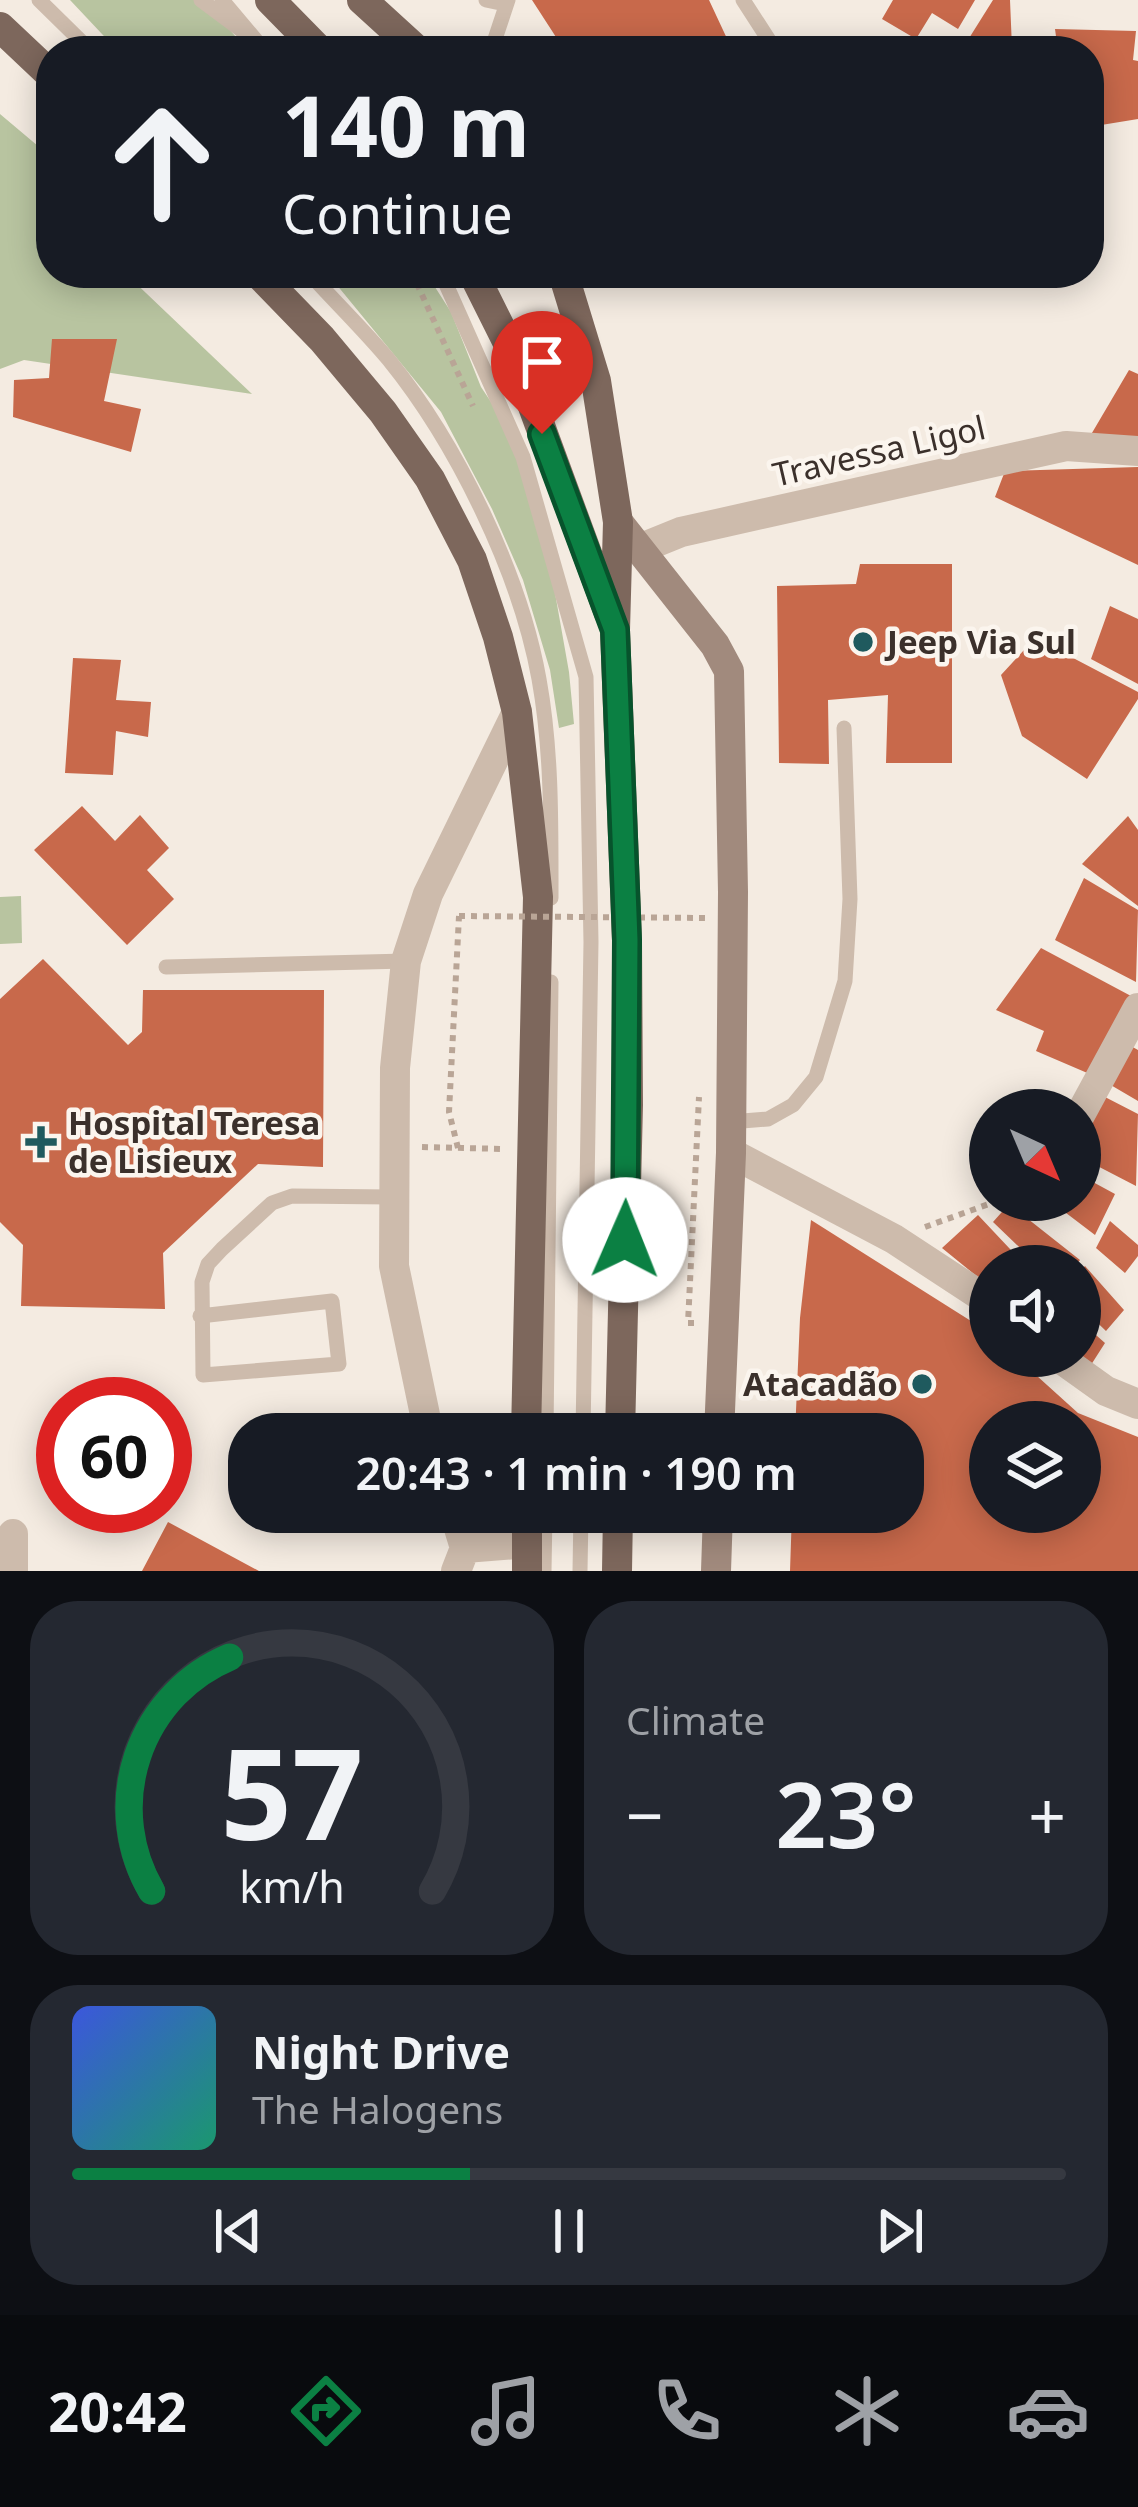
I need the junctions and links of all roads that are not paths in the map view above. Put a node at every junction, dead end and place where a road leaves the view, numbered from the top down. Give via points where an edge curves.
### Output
1 (39, 0) edge
2 (201, 0) edge
3 (222, 0) edge
4 (270, 0) edge
5 (362, 0) edge
6 (486, 0) edge
7 (742, 0) edge
8 (506, 2) edge
9 (0, 27) edge
10 (76, 36) edge
11 (248, 36) edge
12 (253, 36) edge
13 (305, 36) edge
14 (402, 36) edge
15 (496, 36) edge
16 (766, 36) edge
17 (36, 62) edge
18 (272, 288) edge
19 (322, 288) edge
20 (448, 288) edge
21 (480, 288) edge
22 (568, 288) edge
23 (1138, 451) edge
24 (618, 522) junction
25 (639, 549) junction
26 (615, 630) junction
27 (517, 712) junction
28 (844, 728) dead end
29 (406, 961) junction
30 (166, 967) dead end
31 (1138, 1009) edge
32 (1094, 1089) edge
33 (730, 1137) junction
34 (391, 1197) junction
35 (969, 1287) edge
36 (200, 1316) junction
37 (1086, 1377) edge
38 (1138, 1404) edge
39 (425, 1413) edge
40 (531, 1413) edge
41 (532, 1413) edge
42 (583, 1413) edge
43 (620, 1413) edge
44 (720, 1413) edge
45 (545, 1533) edge
46 (581, 1533) edge
47 (617, 1533) edge
48 (717, 1533) edge
49 (13, 1534) dead end
50 (461, 1560) edge
51 (519, 1562) edge
52 (13, 1571) edge
53 (544, 1571) edge
54 (580, 1571) edge
55 (616, 1571) edge
56 (716, 1571) edge

1 - 10 lane
2 - 11 lane
3 - 12 lane
4 - 13 main road
5 - 14 main road
6 - 8 lane
7 - 16 lane
8 - 15 lane
9 - 17 main road
18 - 27 main road via 353,375 430,479 472,560
19 - 41 lane via 390,362 479,506 539,678 551,800
20 - 42 lane via 523,457 586,677
21 - 26 main road via 514,355
22 - 24 main road via 596,381
23 - 25 street, Travessa Ligol via 1066,446 681,532
24 - 25 main road
24 - 26 main road
25 - 33 main road via 729,671
26 - 43 main road via 628,1058
27 - 29 street via 428,894
27 - 40 main road via 538,897
28 - 33 lane via 845,981 816,1077 793,1106
29 - 30 lane
29 - 34 street
31 - 32 street
33 - 35 street
33 - 44 main road
34 - 36 lane via 272,1203 208,1264
34 - 39 street via 394,1266
36 - 36 lane via 203,1376 339,1364 332,1301
37 - 38 street
45 - 53 lane
46 - 54 lane
47 - 55 main road
48 - 56 main road
49 - 52 street
50 - 51 street

